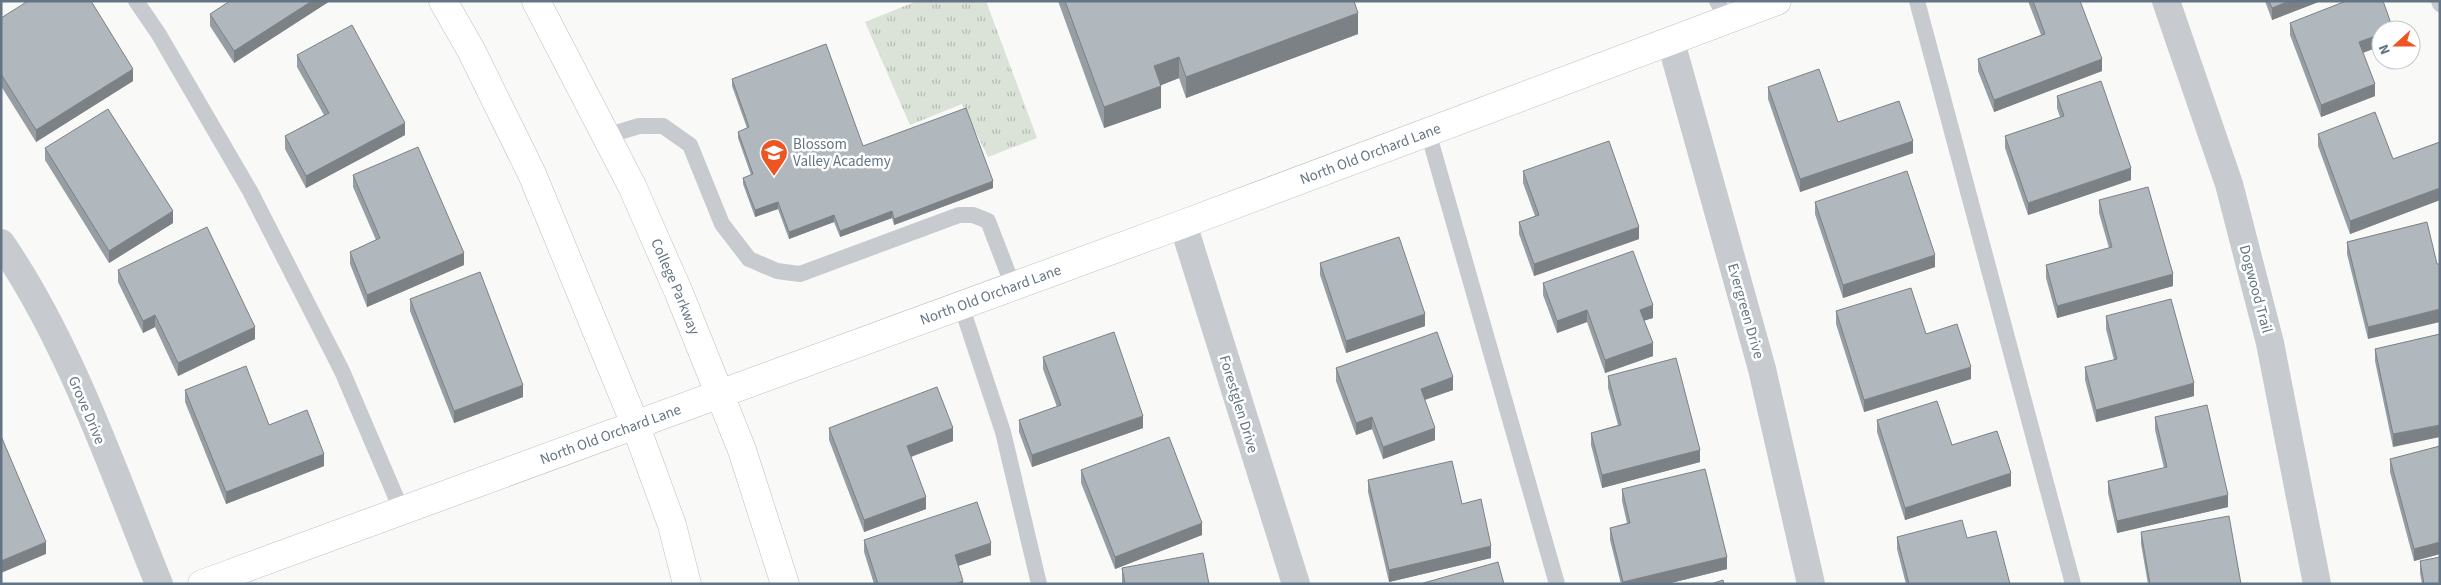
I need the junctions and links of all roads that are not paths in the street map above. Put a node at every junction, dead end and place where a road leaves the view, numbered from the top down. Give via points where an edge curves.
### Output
1 (136, 1) edge
2 (443, 1) edge
3 (536, 1) edge
4 (1777, 1) edge
5 (1917, 1) edge
6 (2166, 1) edge
7 (1722, 11) edge
8 (1670, 42) junction
9 (1428, 132) junction
10 (606, 136) junction
11 (1183, 224) junction
12 (1, 243) edge
13 (1013, 286) junction
14 (962, 305) junction
15 (719, 393) junction
16 (634, 424) junction
17 (401, 510) junction
18 (159, 584) edge
19 (202, 584) edge
20 (687, 584) edge
21 (784, 584) edge
22 (1039, 584) edge
23 (1296, 584) edge
24 (1557, 584) edge
25 (1811, 584) edge
26 (2073, 584) edge
27 (2316, 584) edge

1 - 17 lane via 250,191 342,371
2 - 16 street via 472,50 532,174
3 - 10 street, College Parkway
4 - 7 street, North Old Orchard Lane
5 - 26 lane
6 - 27 street, Dogwood Trail via 2229,184 2270,344
7 - 8 street, North Old Orchard Lane
8 - 9 street, North Old Orchard Lane
8 - 25 street, Evergreen Drive via 1762,369
9 - 11 street, North Old Orchard Lane
9 - 24 lane
10 - 13 lane via 639,126 663,126 690,145 722,224 749,259 777,271 800,274 930,226 973,215 988,221
10 - 15 street, College Parkway via 636,195
11 - 13 street, North Old Orchard Lane
11 - 23 street, Forestglen Drive
12 - 18 street, Grove Drive via 19,269 72,373
13 - 14 street, North Old Orchard Lane
14 - 15 street, North Old Orchard Lane
14 - 22 lane via 1003,432
15 - 16 street, North Old Orchard Lane
15 - 21 street, College Parkway via 742,450
16 - 17 street, North Old Orchard Lane
16 - 20 street via 672,525
17 - 19 street, North Old Orchard Lane

